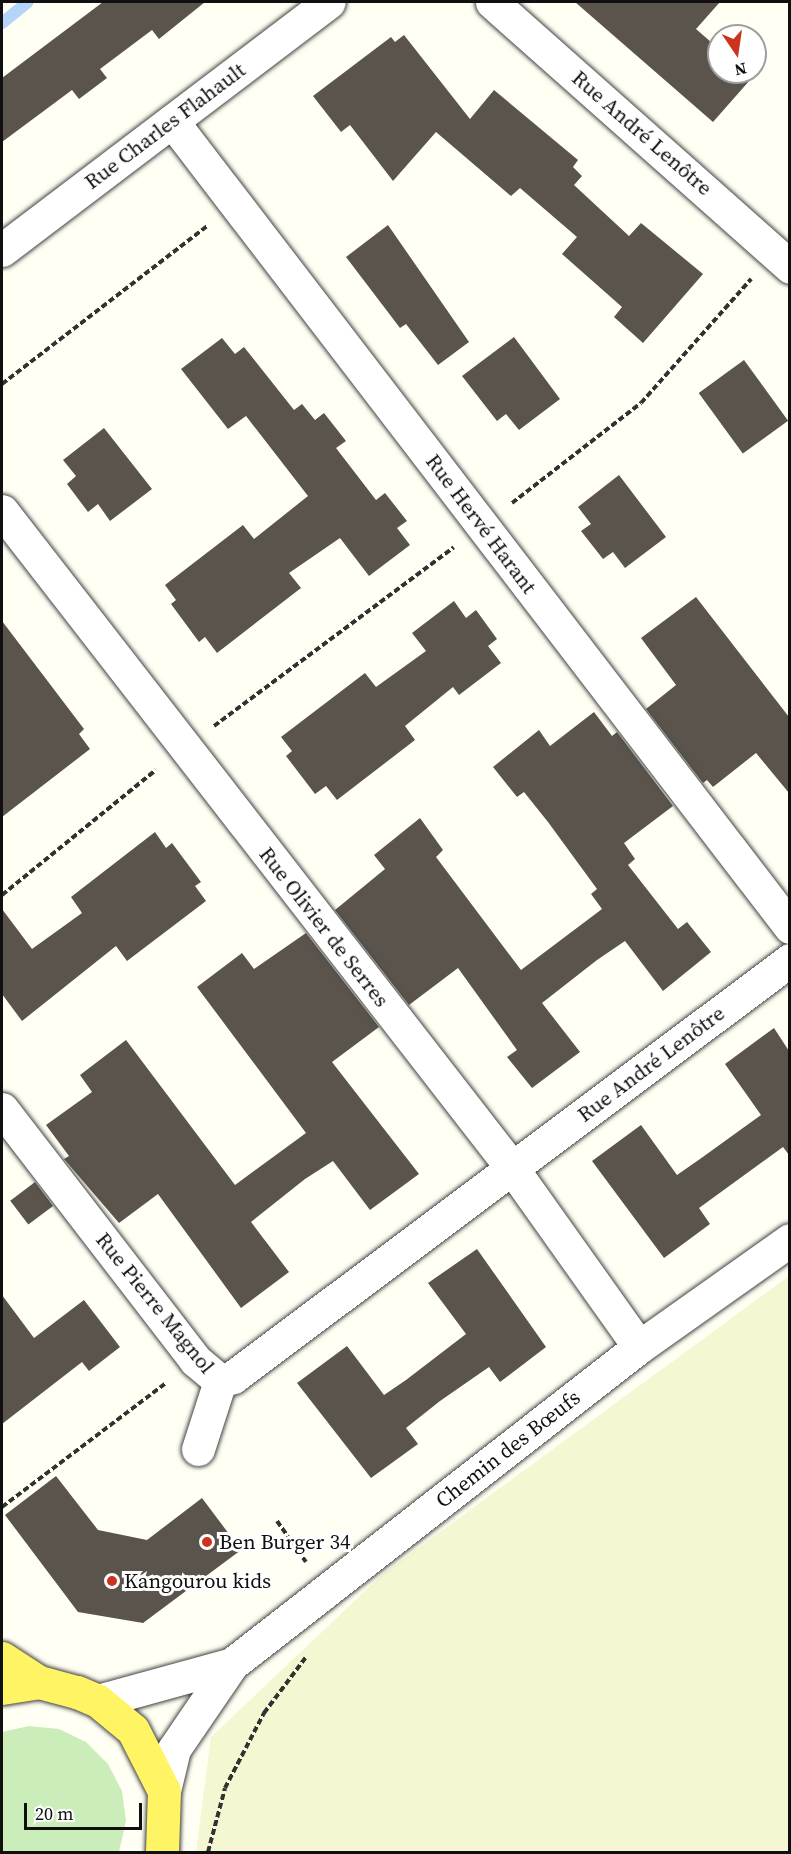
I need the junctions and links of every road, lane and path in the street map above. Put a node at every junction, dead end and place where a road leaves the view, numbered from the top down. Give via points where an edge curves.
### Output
1 (329, 2) edge
2 (492, 2) edge
3 (172, 121) junction
4 (236, 204) junction
5 (2, 250) edge
6 (782, 260) edge
7 (2, 384) edge
8 (2, 511) edge
9 (483, 526) junction
10 (185, 747) junction
11 (2, 895) edge
12 (789, 927) edge
13 (789, 960) edge
14 (2, 1108) edge
15 (512, 1168) junction
16 (789, 1240) edge
17 (639, 1347) junction
18 (207, 1371) junction
19 (198, 1449) dead end
20 (2, 1507) edge
21 (277, 1521) dead end
22 (326, 1589) junction
23 (313, 1647) dead end
24 (2, 1658) edge
25 (232, 1664) junction
26 (39, 1682) junction
27 (2, 1688) edge
28 (98, 1701) junction
29 (164, 1791) junction
30 (162, 1852) edge
31 (208, 1852) edge

1 - 3 street, Rue Charles Flahault
2 - 6 street, Rue André Lenôtre
3 - 4 street, Rue Hervé Harant
3 - 5 street, Rue Charles Flahault
4 - 7 path
4 - 9 street, Rue Hervé Harant
6 - 9 path via 641,403
8 - 10 street, Rue Olivier de Serres
9 - 10 path
9 - 12 street, Rue Hervé Harant
10 - 11 path
10 - 15 street, Rue Olivier de Serres
13 - 15 street, Rue André Lenôtre
14 - 18 street, Rue Pierre Magnol
15 - 17 street, Rue Olivier de Serres
15 - 18 street, Rue Pierre Magnol via 232,1377
16 - 17 street, Chemin des Bœufs
17 - 22 street, Chemin des Bœufs
18 - 19 street
18 - 20 path
21 - 22 path
22 - 25 street, Chemin des Bœufs
23 - 31 path via 264,1713 225,1788
24 - 26 main road
25 - 28 street, Chemin des Bœufs
25 - 29 street, Chemin des Bœufs via 174,1749
26 - 27 main road
26 - 28 main road
28 - 29 main road via 147,1748
29 - 30 main road

